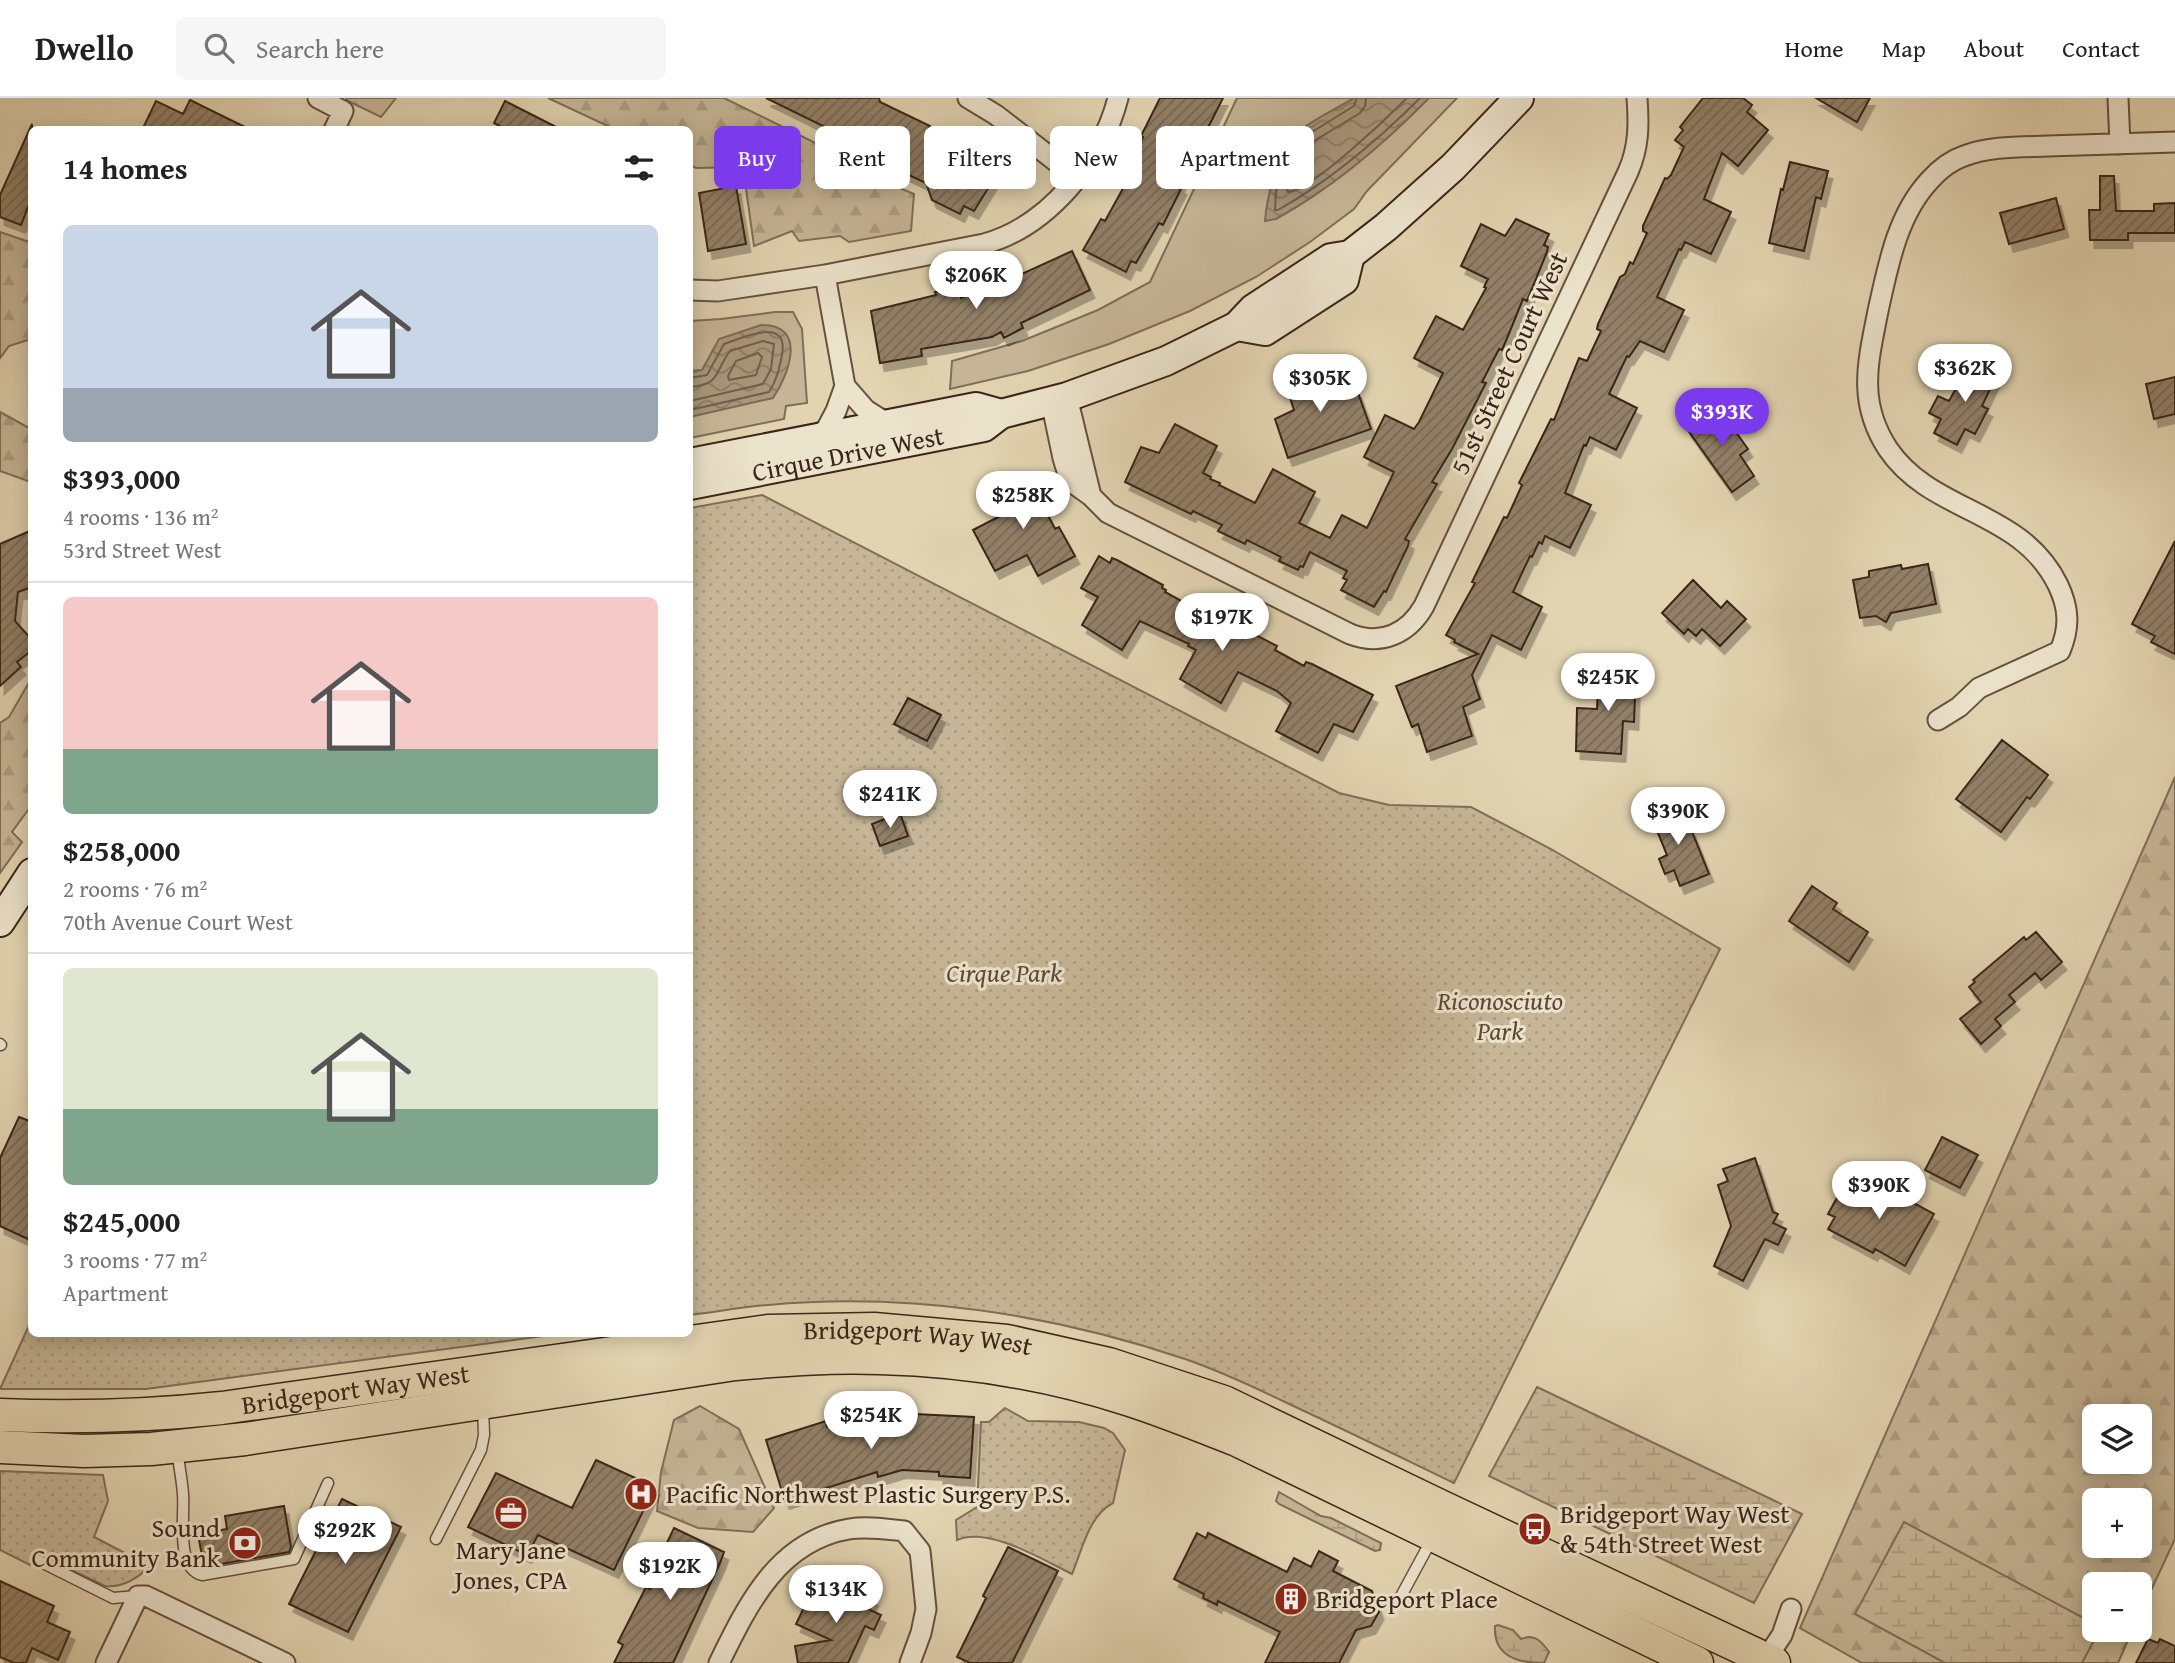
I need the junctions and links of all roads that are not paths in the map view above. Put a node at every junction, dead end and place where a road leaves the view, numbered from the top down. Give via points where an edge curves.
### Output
1 (318, 98) edge
2 (968, 98) edge
3 (1118, 98) edge
4 (1519, 98) edge
5 (1637, 98) edge
6 (2118, 98) edge
7 (336, 126) edge
8 (1109, 126) edge
9 (2175, 142) edge
10 (2120, 144) junction
11 (1050, 157) edge
12 (1065, 189) edge
13 (825, 275) junction
14 (693, 290) edge
15 (845, 386) junction
16 (1059, 399) junction
17 (1001, 414) junction
18 (890, 425) junction
19 (817, 438) junction
20 (693, 463) edge
21 (739, 464) junction
22 (693, 484) edge
23 (1938, 720) dead end
24 (28, 879) edge
25 (0, 922) edge
26 (482, 1403) junction
27 (0, 1415) edge
28 (176, 1446) junction
29 (0, 1447) edge
30 (328, 1483) dead end
31 (1434, 1536) junction
32 (436, 1539) dead end
33 (37, 1560) dead end
34 (138, 1596) junction
35 (1400, 1598) dead end
36 (1791, 1609) dead end
37 (1767, 1661) edge
38 (106, 1663) edge
39 (285, 1663) edge
40 (719, 1663) edge
41 (909, 1663) edge
42 (1698, 1663) edge

1 - 7 street via 344,111
2 - 11 street
3 - 8 street
4 - 16 main road, Cirque Drive West via 1427,192 1350,255 1331,258 1253,309 1237,326 1167,361
5 - 16 street, 51st Street Court West via 1638,143 1628,172 1424,606 1414,622 1394,635 1371,640 1350,634 1102,508 1070,481 1063,458
6 - 10 street
9 - 10 street
10 - 23 street via 2014,148 1965,155 1929,181 1897,237 1867,382 1876,429 1890,452 1926,486 2012,532 2038,555 2067,612 2068,628 2060,651 1979,688
12 - 13 street via 1044,213 1002,239
13 - 14 street via 718,291
13 - 15 street
15 - 18 street via 866,410
15 - 19 street via 827,428
16 - 17 main road, Cirque Drive West
17 - 18 main road, Cirque Drive West via 976,407
17 - 21 main road, Cirque Drive West via 984,427 964,432
18 - 19 main road, Cirque Drive West
19 - 21 main road, Cirque Drive West
20 - 21 main road, Cirque Drive West
21 - 22 main road, Cirque Drive West
24 - 25 main road
26 - 28 main road, Bridgeport Way West
26 - 31 main road, Bridgeport Way West via 735,1364 810,1358 880,1357 1003,1370 1091,1389 1185,1419
26 - 32 lane via 481,1450
27 - 37 main road, Bridgeport Way West via 90,1417 222,1408 768,1331 874,1329 996,1339 1109,1364 1224,1402
28 - 29 main road, Bridgeport Way West via 84,1451
28 - 30 lane via 188,1562 195,1573 294,1559
31 - 35 lane
31 - 42 main road, Bridgeport Way West
33 - 34 lane via 113,1598
34 - 38 street
34 - 39 street via 174,1607
36 - 37 street
40 - 41 street via 746,1608 795,1551 822,1536 871,1528 904,1531 919,1551 926,1609

